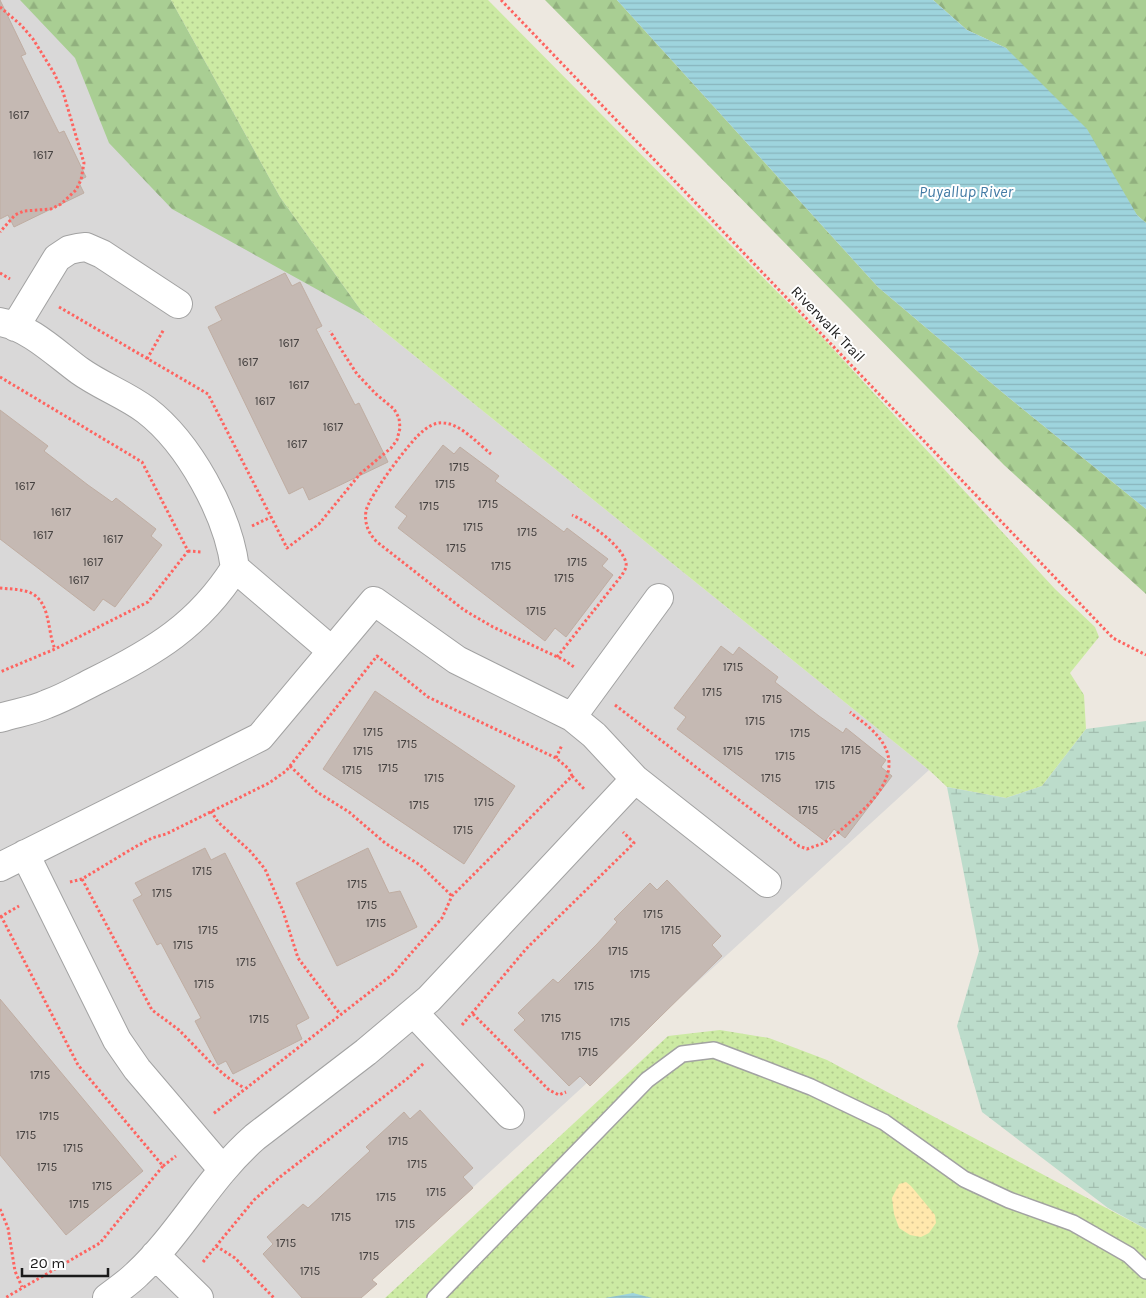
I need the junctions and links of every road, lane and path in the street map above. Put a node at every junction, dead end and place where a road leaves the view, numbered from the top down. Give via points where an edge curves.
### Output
1 (501, 0) edge
2 (0, 7) edge
3 (0, 232) edge
4 (0, 273) edge
5 (34, 294) junction
6 (178, 304) dead end
7 (8, 324) edge
8 (330, 331) dead end
9 (0, 377) edge
10 (572, 515) dead end
11 (235, 568) junction
12 (0, 588) edge
13 (659, 598) dead end
14 (55, 649) junction
15 (332, 651) junction
16 (1146, 655) edge
17 (557, 657) dead end
18 (0, 672) edge
19 (572, 717) junction
20 (0, 718) edge
21 (290, 766) junction
22 (635, 779) junction
23 (211, 811) junction
24 (25, 854) junction
25 (0, 867) edge
26 (766, 883) dead end
27 (452, 896) junction
28 (1, 916) edge
29 (414, 1013) junction
30 (340, 1014) junction
31 (473, 1014) dead end
32 (244, 1088) junction
33 (566, 1092) dead end
34 (510, 1115) dead end
35 (194, 1136) junction
36 (163, 1166) junction
37 (223, 1170) junction
38 (0, 1210) edge
39 (216, 1246) dead end
40 (155, 1255) junction
41 (1146, 1271) edge
42 (22, 1287) junction
43 (5, 1298) edge
44 (107, 1298) edge
45 (198, 1298) edge
46 (274, 1298) edge
47 (435, 1298) edge

1 - 16 path, Riverwalk Trail via 1113,638
2 - 3 path via 33,38 54,73 63,92 84,163 76,190 61,204 51,209 15,215
4 - 5 path
5 - 6 street via 57,258 69,250 86,248 102,254
5 - 7 street
5 - 8 path via 208,394 287,548 319,524 360,474 397,440 400,428 394,409 357,374
7 - 11 street via 32,336 86,375 145,410 172,435 190,458 224,523
9 - 14 path via 142,462 188,551 148,602
10 - 17 path via 595,528 615,546 626,562 626,568
11 - 15 street
11 - 20 street via 225,585 196,616 160,646 46,705
12 - 14 path via 31,593 40,600
13 - 19 street
14 - 18 path
15 - 19 street via 374,601 457,660
15 - 24 street via 260,738
19 - 22 street via 594,735
21 - 23 path via 269,783
21 - 27 path via 317,792 420,865
21 - 27 path via 377,656 428,697 556,758 572,776
22 - 26 street
22 - 29 street
23 - 30 path via 265,870 298,958
23 - 32 path via 152,838 82,878 152,1010 180,1030 212,1064
24 - 25 street
24 - 35 street via 117,1040 137,1070
27 - 30 path via 442,918 393,974
28 - 36 path via 78,1065
29 - 34 street
29 - 37 street via 255,1137
30 - 32 path
31 - 33 path via 549,1090 559,1095
32 - 35 path via 205,1121
35 - 36 path
35 - 37 street
36 - 42 path via 100,1243
37 - 40 street
38 - 42 path via 8,1228 15,1271
39 - 46 path via 235,1258
40 - 44 street
40 - 45 street
41 - 47 lane via 1129,1255 1073,1223 964,1180 884,1122 811,1087 714,1050 682,1054 648,1080
42 - 43 path

